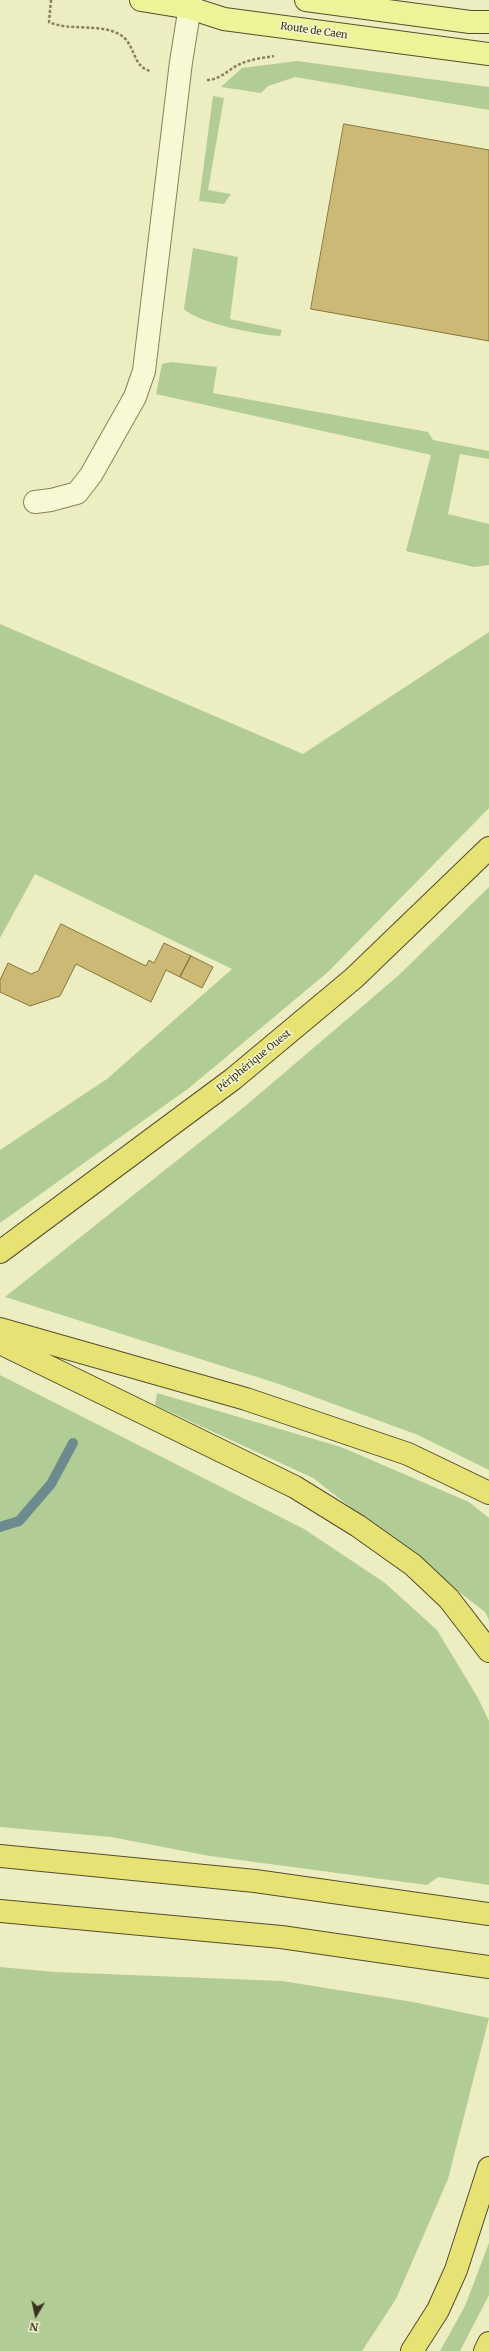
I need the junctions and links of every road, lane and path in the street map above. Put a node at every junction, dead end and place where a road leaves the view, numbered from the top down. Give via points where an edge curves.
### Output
1 (51, 0) edge
2 (141, 0) edge
3 (306, 0) edge
4 (190, 4) edge
5 (489, 22) edge
6 (489, 54) edge
7 (276, 56) dead end
8 (157, 73) dead end
9 (203, 79) dead end
10 (35, 502) dead end
11 (489, 848) edge
12 (0, 1252) edge
13 (0, 1329) edge
14 (0, 1343) edge
15 (489, 1493) edge
16 (489, 1651) edge
17 (0, 1856) edge
18 (0, 1911) edge
19 (489, 1914) edge
20 (489, 1967) edge
21 (489, 2168) edge
22 (489, 2343) edge
23 (412, 2351) edge
24 (485, 2351) edge

1 - 8 path via 49,22 113,32 123,37 146,70
2 - 4 main road, Route de Caen
3 - 5 main road via 470,22
4 - 6 main road, Route de Caen via 224,19
4 - 10 street via 144,371 135,397 77,493
7 - 9 path via 252,59 231,68 214,80
11 - 12 highway, Périphérique Ouest via 354,978 257,1059
13 - 15 highway via 246,1399 408,1454
14 - 16 highway via 294,1487 358,1526 413,1565 449,1599
17 - 19 highway via 254,1881
18 - 20 highway via 280,1937
21 - 23 highway via 456,2270 438,2310
22 - 24 highway

